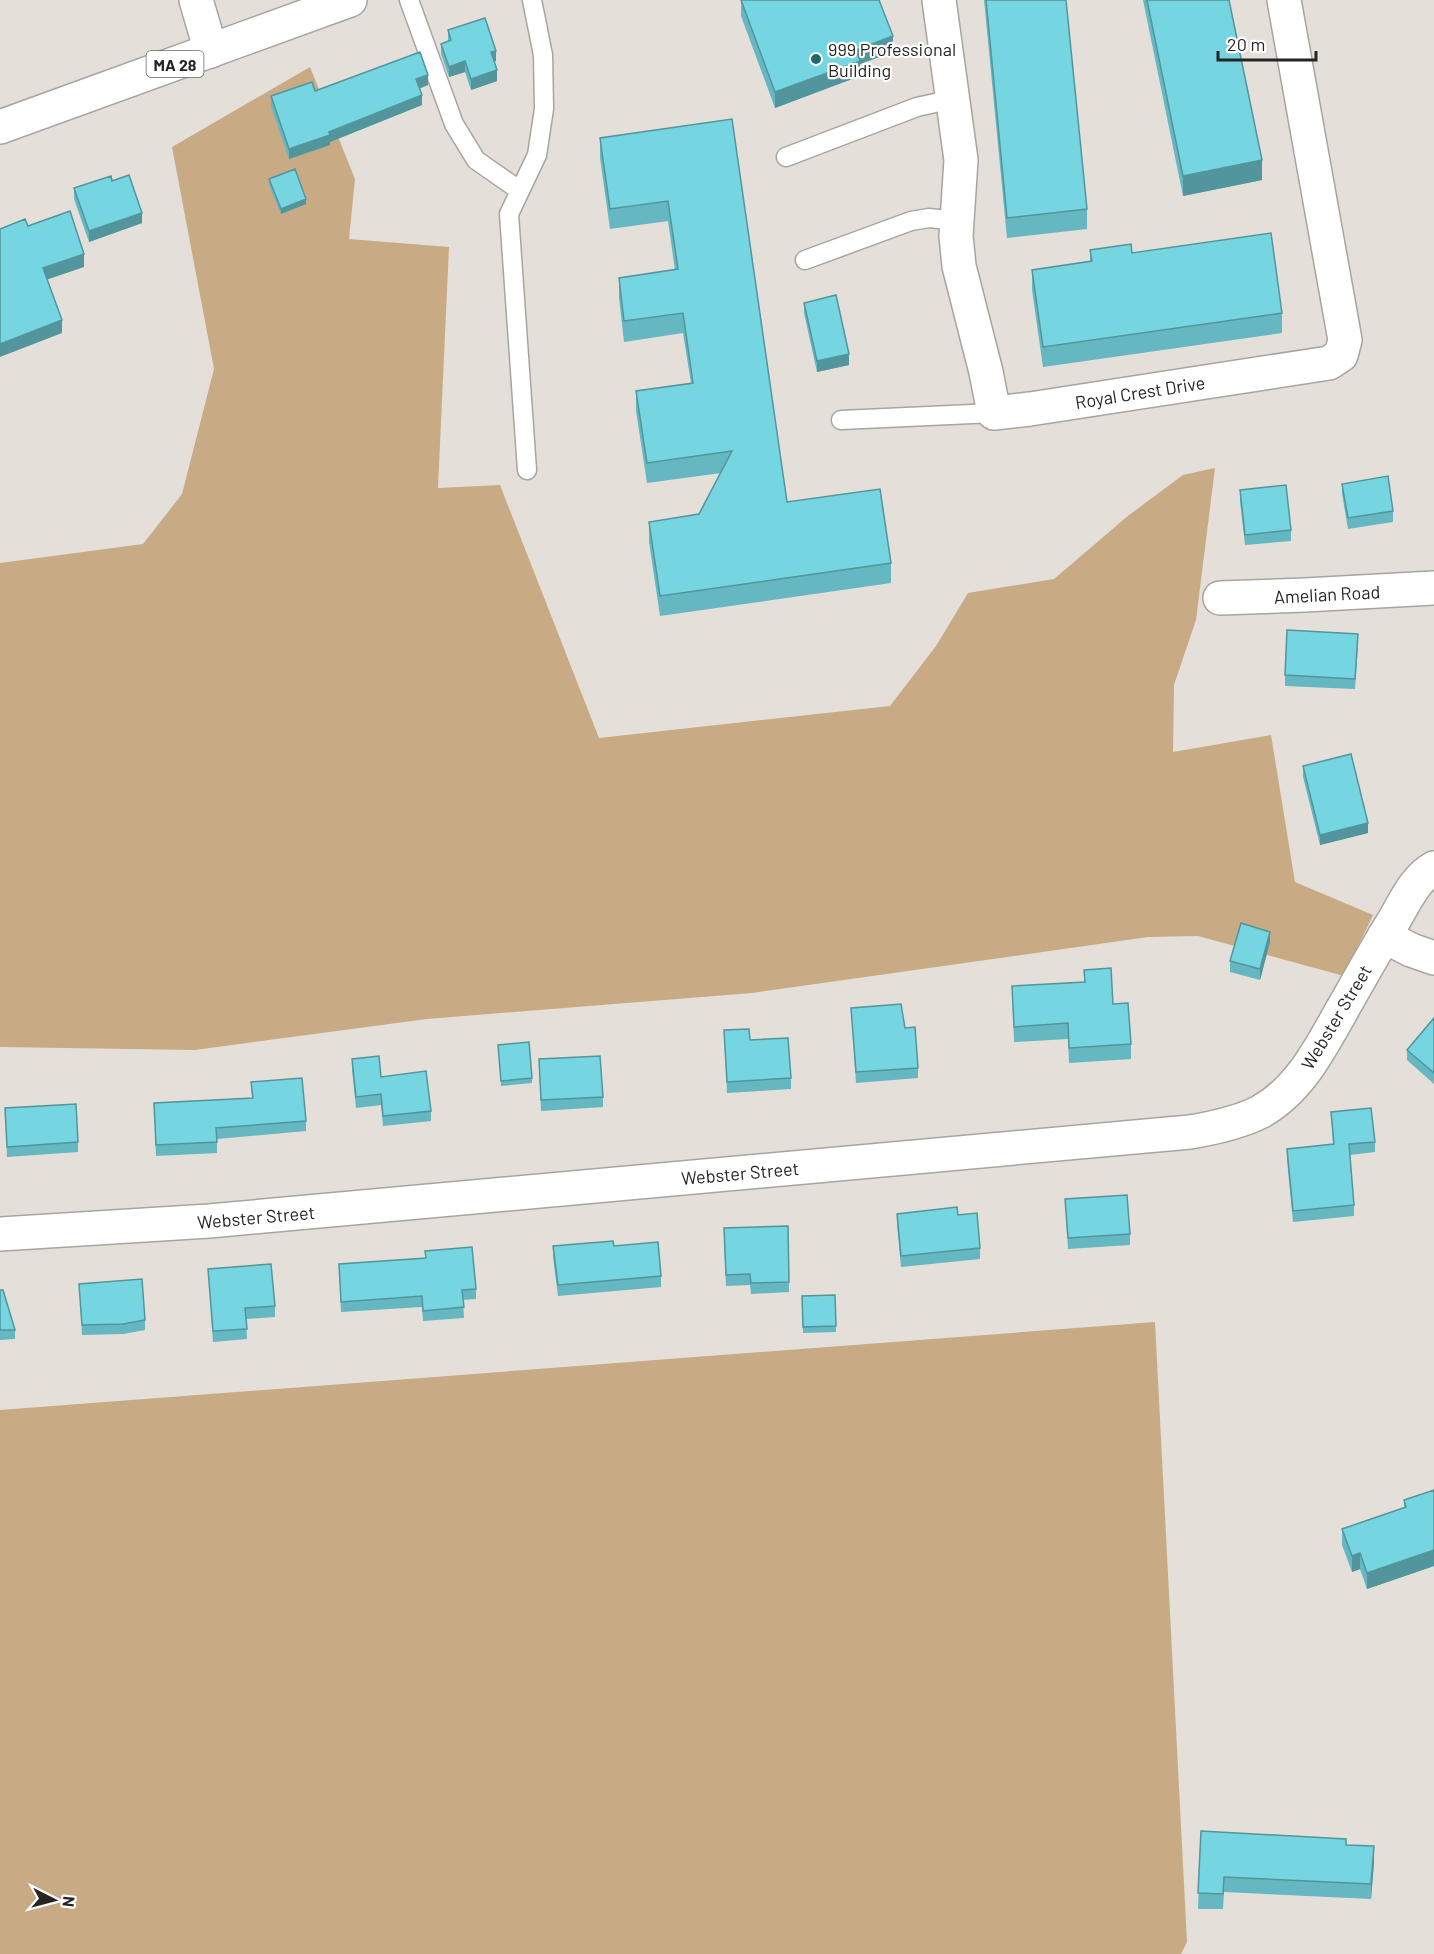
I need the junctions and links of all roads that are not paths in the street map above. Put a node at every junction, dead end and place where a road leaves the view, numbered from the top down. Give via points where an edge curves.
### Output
1 (196, 0) edge
2 (350, 0) edge
3 (409, 0) edge
4 (532, 0) edge
5 (939, 0) edge
6 (1284, 0) edge
7 (211, 51) junction
8 (953, 99) junction
9 (0, 127) edge
10 (786, 158) dead end
11 (519, 190) junction
12 (957, 221) junction
13 (805, 260) dead end
14 (994, 412) junction
15 (841, 420) dead end
16 (527, 470) dead end
17 (1434, 588) edge
18 (1220, 598) dead end
19 (1434, 868) edge
20 (1384, 936) junction
21 (1434, 958) edge
22 (0, 1234) edge

1 - 7 street
2 - 7 street, MA 28
3 - 11 lane via 454,124 476,160
4 - 11 lane via 543,55 544,109 537,155
5 - 8 street
6 - 14 street, Royal Crest Drive via 1345,340 1341,355 1329,363
7 - 9 street, MA 28
8 - 10 lane via 911,109
8 - 12 street via 961,160
11 - 16 lane via 509,214
12 - 13 lane via 911,221
12 - 14 street via 958,266
14 - 15 lane
17 - 18 street, Amelian Road
19 - 20 street, Webster Street via 1416,884
20 - 21 street
20 - 22 street, Webster Street via 1319,1051 1295,1083 1262,1111 1216,1127 209,1221

